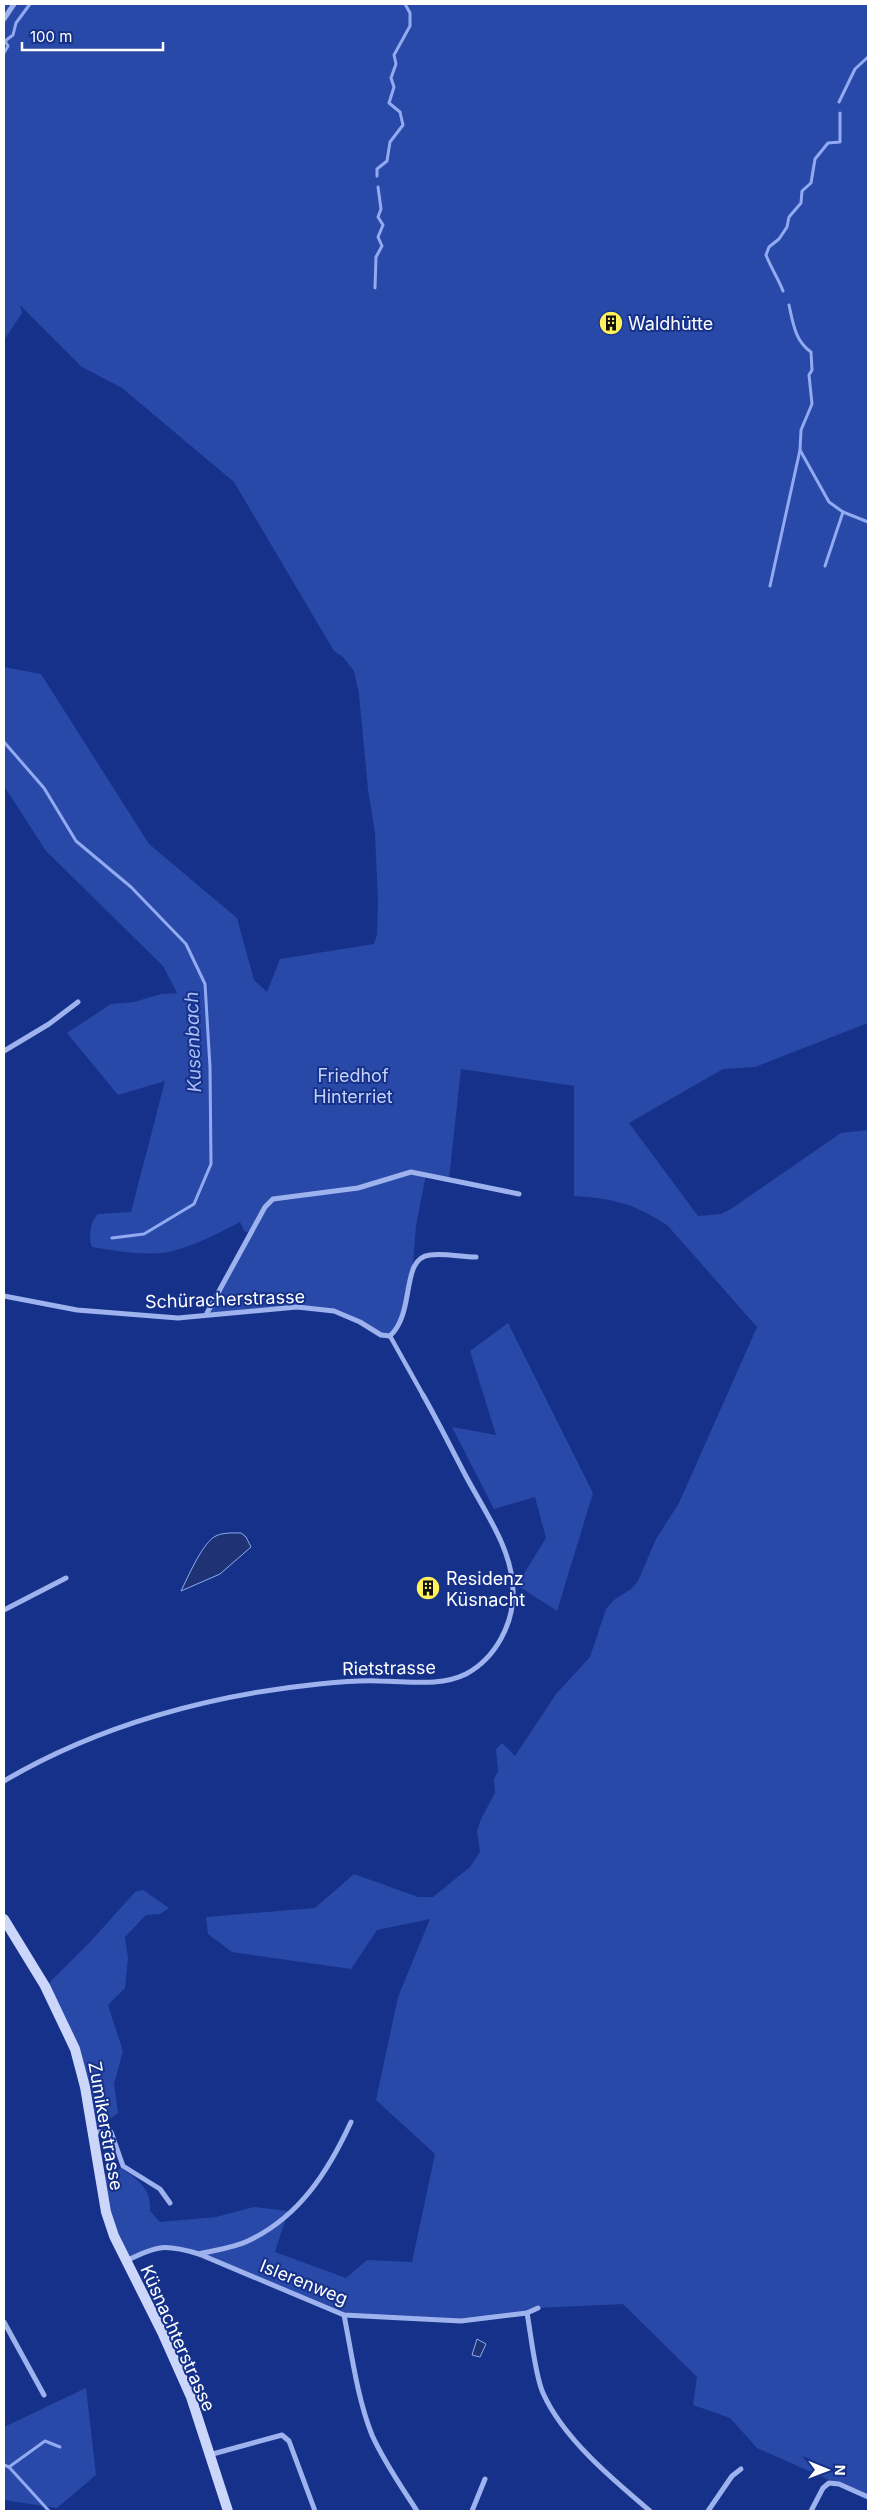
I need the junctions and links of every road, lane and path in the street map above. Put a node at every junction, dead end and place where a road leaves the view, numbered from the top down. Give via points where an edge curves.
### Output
1 (14, 4) edge
2 (4, 19) edge
3 (78, 1002) dead end
4 (4, 1051) edge
5 (519, 1194) dead end
6 (476, 1258) dead end
7 (4, 1296) edge
8 (207, 1313) junction
9 (390, 1336) junction
10 (423, 1395) joint
11 (66, 1578) dead end
12 (4, 1610) edge
13 (4, 1781) edge
14 (4, 1919) edge
15 (351, 2122) dead end
16 (91, 2132) junction
17 (170, 2204) dead end
18 (114, 2236) joint
19 (199, 2254) junction
20 (126, 2261) junction
21 (538, 2308) dead end
22 (528, 2313) junction
23 (344, 2315) junction
24 (4, 2322) edge
25 (44, 2395) dead end
26 (209, 2455) junction
27 (741, 2469) dead end
28 (486, 2479) dead end
29 (868, 2496) edge
30 (228, 2511) edge
31 (315, 2511) edge
32 (417, 2511) edge
33 (472, 2511) edge
34 (650, 2511) edge
35 (708, 2511) edge
36 (811, 2511) edge

1 - 2 street
3 - 4 street
5 - 8 street via 411,1172 358,1188 272,1199
6 - 9 street via 429,1255 419,1258 410,1272 403,1320
7 - 8 street, Schüracherstrasse via 77,1310 132,1316 178,1318
8 - 9 street, Schüracherstrasse via 297,1307 334,1311 381,1336
9 - 10 street, Rietstrasse
10 - 13 street, Rietstrasse via 497,1532 511,1571 513,1591 506,1628 499,1643 480,1664 467,1674 434,1682 377,1680 318,1684 183,1706 59,1753
11 - 12 street
14 - 16 main road, Zumikerstrasse via 45,1986 75,2049 85,2087
15 - 19 street via 333,2162 313,2190 278,2225 246,2242
16 - 17 street via 111,2132 123,2166 160,2189
16 - 18 main road, Zumikerstrasse via 100,2188
18 - 20 main road, Küsnachterstrasse
19 - 20 street, Islerenweg via 176,2247 160,2247
19 - 23 street, Islerenweg
20 - 26 main road, Küsnachterstrasse via 191,2397
21 - 22 street, Islerenweg
22 - 23 street, Islerenweg via 461,2321
22 - 34 street via 542,2391 560,2425
23 - 32 street via 369,2426 386,2463
24 - 25 street
26 - 30 main road, Küsnachterstrasse
26 - 31 street via 282,2436 289,2441
27 - 35 street via 732,2476
28 - 33 street
29 - 36 street via 829,2483

